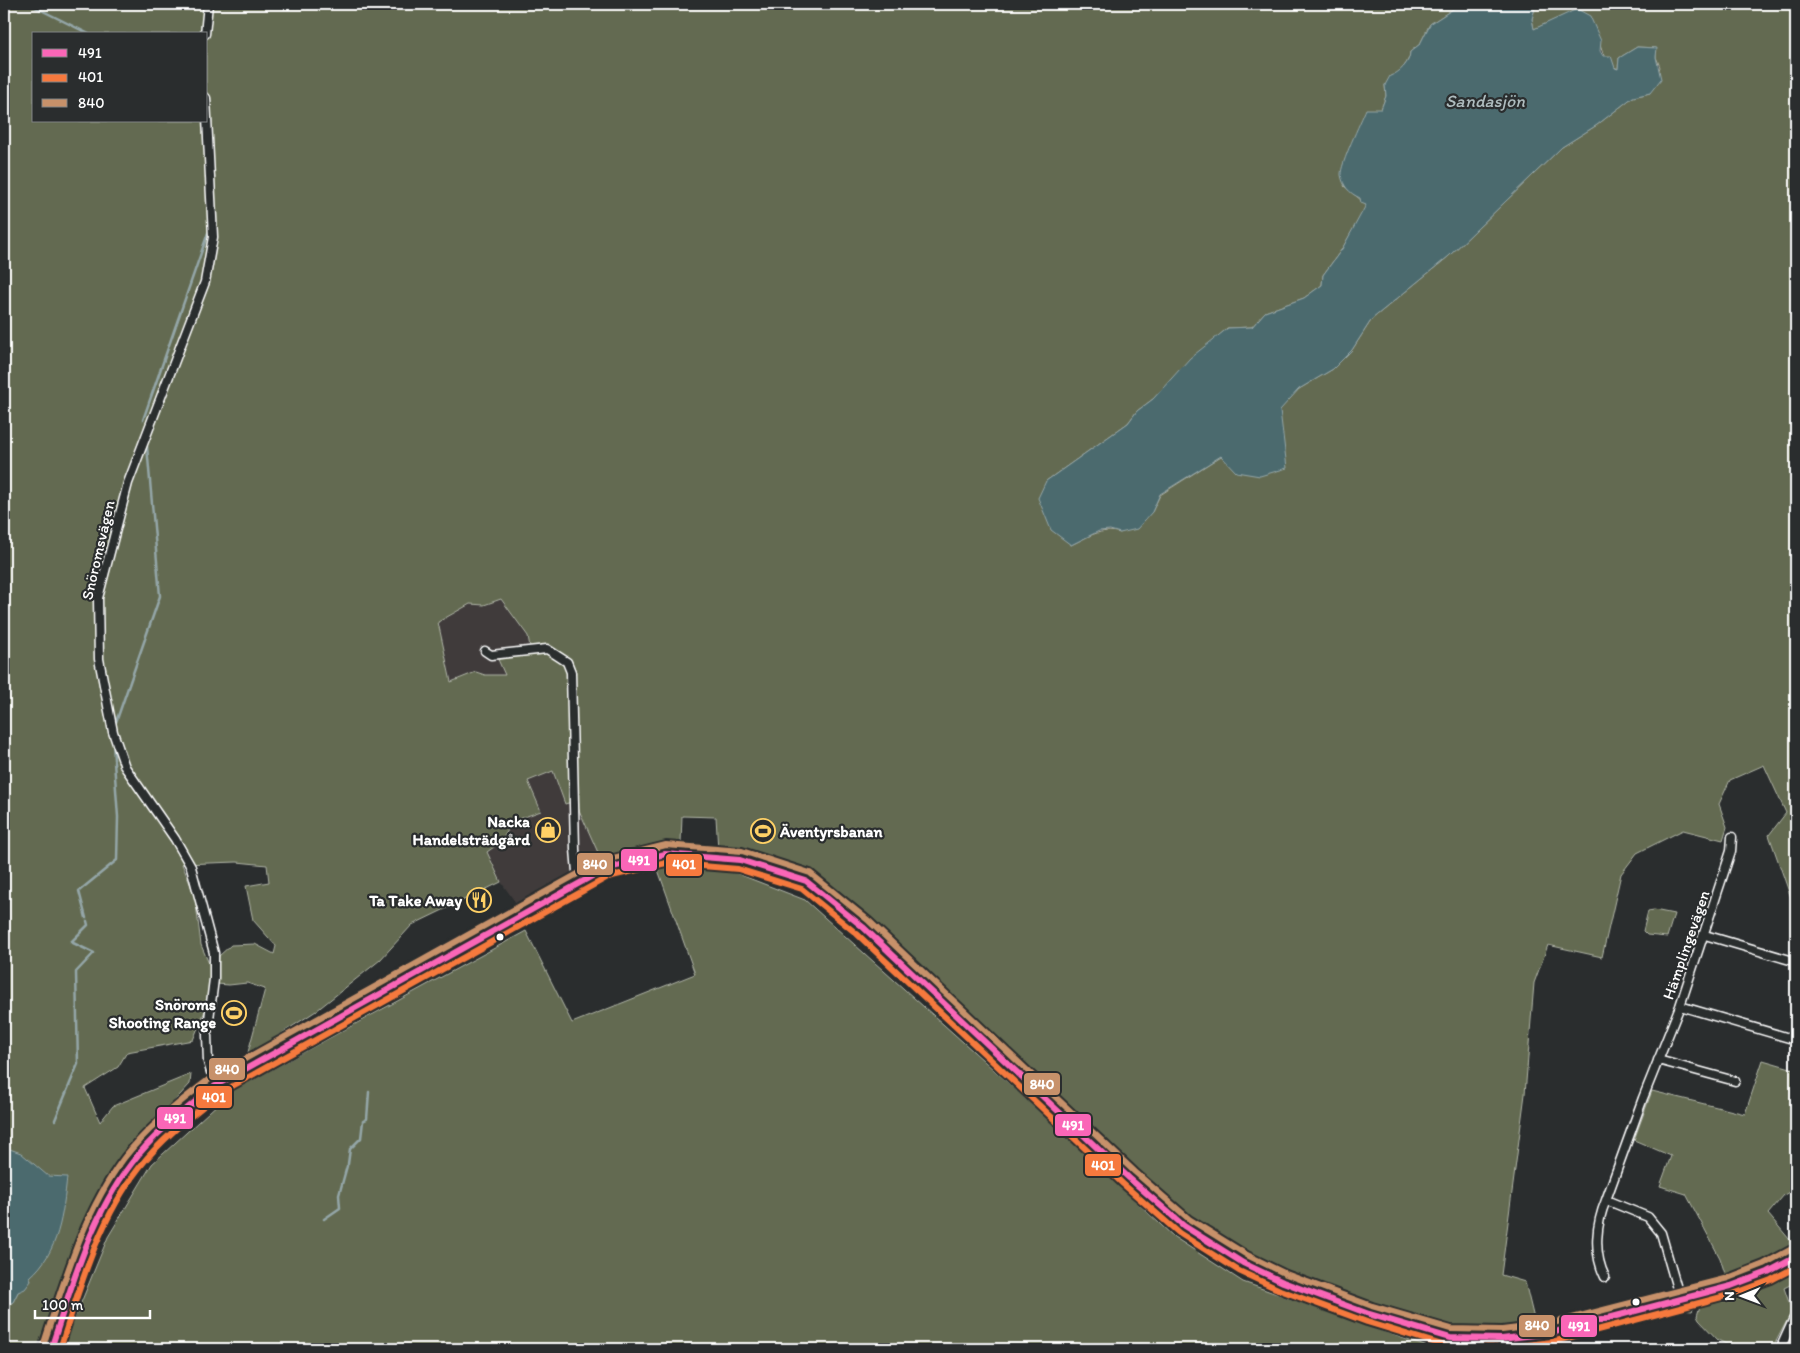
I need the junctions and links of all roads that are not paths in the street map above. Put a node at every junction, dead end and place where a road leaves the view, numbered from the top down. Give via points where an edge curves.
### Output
1 (208, 4) edge
2 (205, 32) edge
3 (207, 122) edge
4 (485, 651) dead end
5 (1732, 836) dead end
6 (578, 884) junction
7 (1705, 935) junction
8 (1790, 960) dead end
9 (1680, 1006) junction
10 (1796, 1040) edge
11 (1658, 1060) junction
12 (1735, 1081) dead end
13 (216, 1086) junction
14 (1606, 1200) junction
15 (1796, 1257) edge
16 (1606, 1277) dead end
17 (1680, 1299) junction
18 (1796, 1314) edge
19 (51, 1349) edge
20 (1780, 1349) edge

1 - 2 street
3 - 13 street, Snöromsvägen via 213,237 205,282 128,483 98,598 98,615 99,659 113,732 125,767 191,867 214,953 207,1035 208,1062
4 - 6 street via 491,656 547,649 567,662 571,672
5 - 7 street, Hämplingevägen via 1731,851
6 - 13 main road
6 - 17 main road via 605,868 665,854 740,860 806,881 863,927 1184,1226 1243,1263 1291,1286 1437,1336 1471,1339 1551,1333
7 - 8 street
7 - 9 street, Hämplingevägen
9 - 10 street
9 - 11 street, Hämplingevägen
11 - 12 street
11 - 14 street, Hämplingevägen
13 - 19 main road via 178,1115 132,1163 102,1210 88,1238
14 - 16 street, Hämplingevägen via 1598,1222 1597,1242
14 - 17 street via 1648,1217 1661,1232
15 - 17 main road via 1731,1286
18 - 20 street

